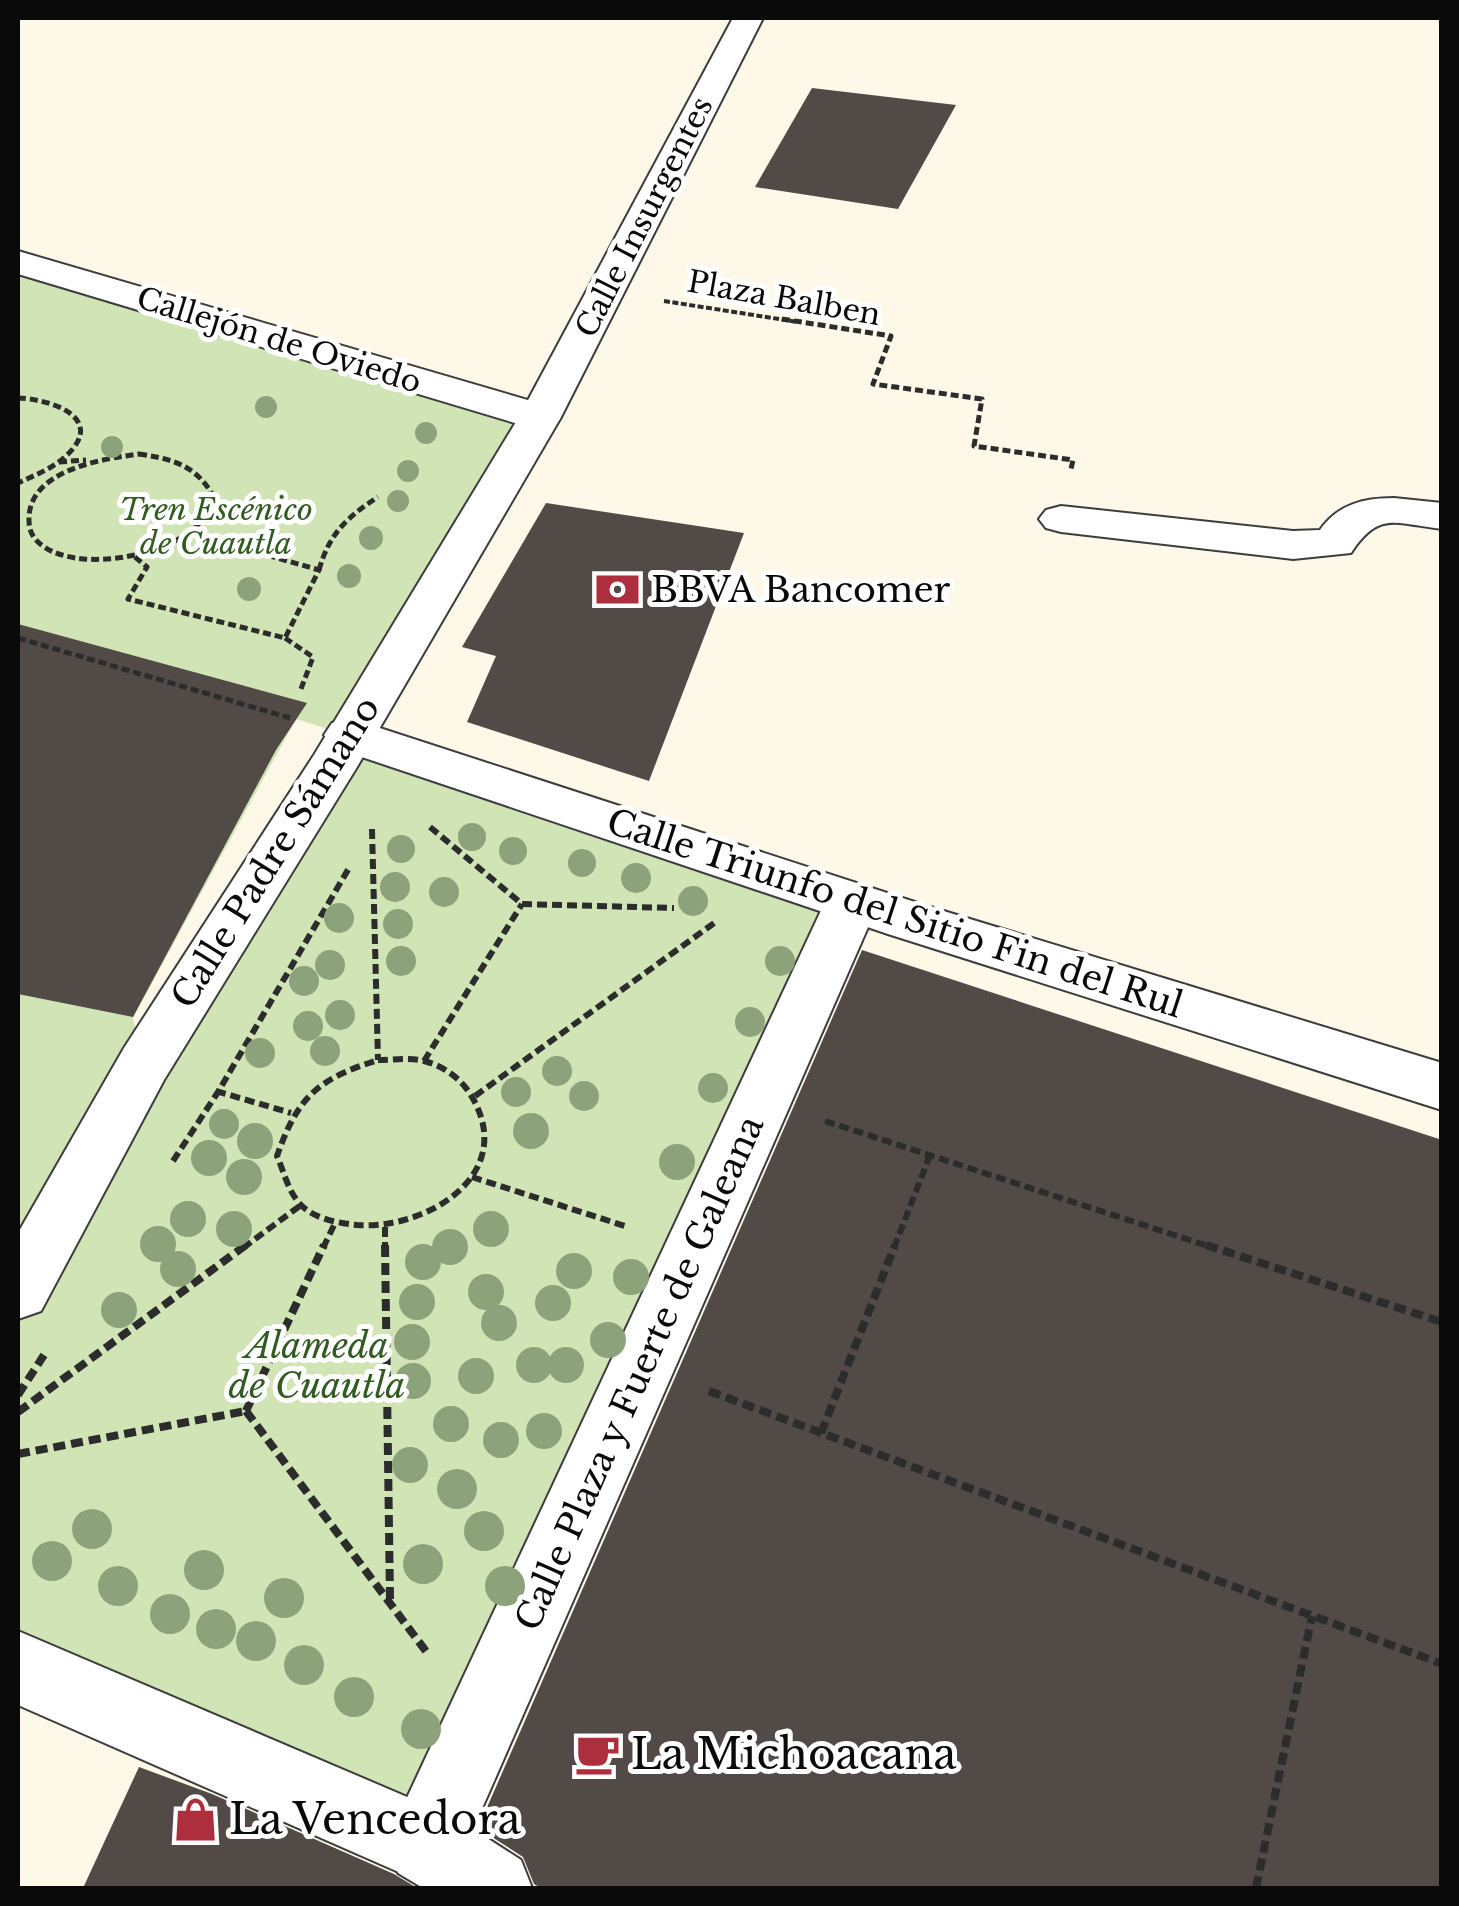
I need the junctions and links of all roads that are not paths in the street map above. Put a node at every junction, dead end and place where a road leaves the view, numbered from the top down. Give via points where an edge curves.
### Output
1 (748, 18) edge
2 (18, 262) edge
3 (540, 418) junction
4 (1442, 516) edge
5 (1061, 519) road end
6 (340, 751) junction
7 (852, 902) junction
8 (1442, 1087) edge
9 (18, 1291) edge
10 (18, 1668) edge
11 (426, 1845) junction
12 (494, 1888) edge

1 - 3 street, Calle Insurgentes
2 - 3 street, Callejón de Oviedo
3 - 6 street, Calle Padre Sámano
4 - 5 street via 1366,510 1343,522 1335,543 1293,545
6 - 7 street, Calle Triunfo del Sitio Fin del Rul
6 - 9 street, Calle Padre Sámano via 144,1064
7 - 8 street, Calle Triunfo del Sitio Fin del Rul
7 - 11 street, Calle Plaza y Fuerte de Galeana
10 - 11 street
11 - 12 street

